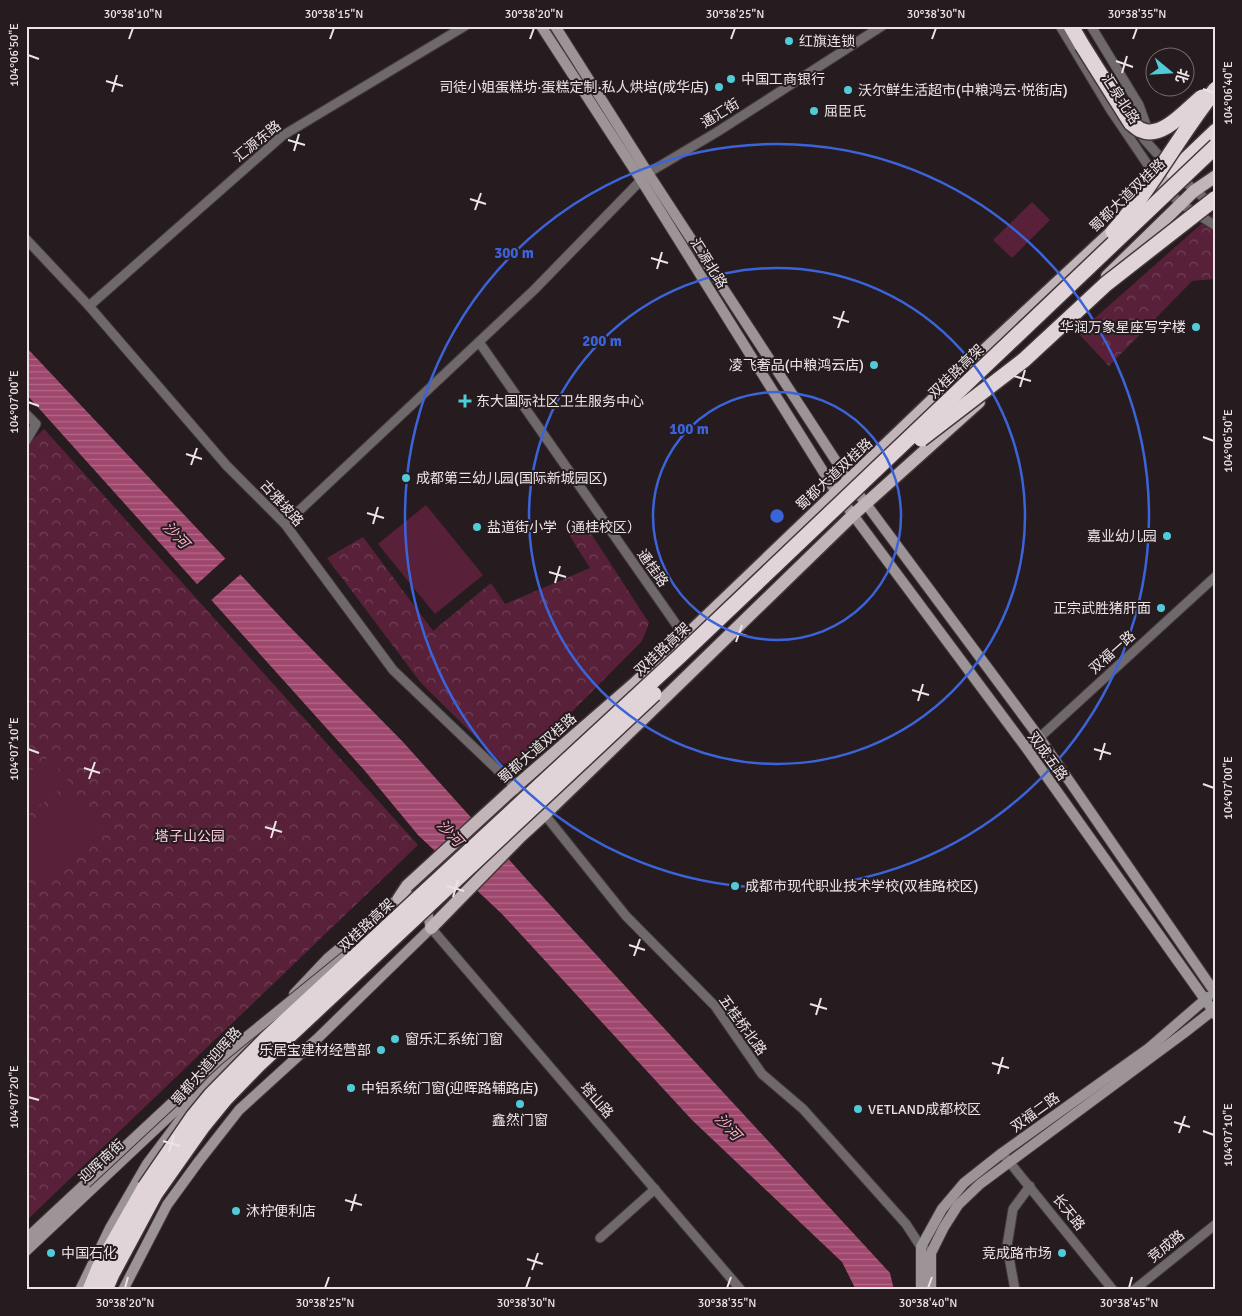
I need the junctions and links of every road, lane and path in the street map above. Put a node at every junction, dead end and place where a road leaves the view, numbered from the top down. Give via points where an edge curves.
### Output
1 (465, 26) edge
2 (541, 26) edge
3 (555, 26) edge
4 (882, 26) edge
5 (1060, 26) edge
6 (1071, 26) edge
7 (1078, 26) edge
8 (1091, 26) edge
9 (1216, 84) edge
10 (1216, 89) edge
11 (1216, 124) edge
12 (1216, 131) edge
13 (1216, 146) edge
14 (1158, 157) junction
15 (1216, 158) edge
16 (1173, 172) junction
17 (1216, 174) edge
18 (645, 177) junction
19 (1161, 185) junction
20 (1194, 191) junction
21 (1216, 198) edge
22 (1181, 204) junction
23 (1216, 208) edge
24 (1216, 226) edge
25 (26, 239) edge
26 (89, 306) junction
27 (479, 342) junction
28 (26, 414) edge
29 (918, 436) junction
30 (26, 441) edge
31 (849, 481) junction
32 (836, 492) junction
33 (867, 503) junction
34 (853, 516) junction
35 (285, 524) junction
36 (1214, 580) edge
37 (685, 637) junction
38 (1039, 737) junction
39 (1027, 749) junction
40 (515, 787) junction
41 (545, 814) junction
42 (403, 903) junction
43 (431, 928) junction
44 (1215, 992) edge
45 (1205, 1000) junction
46 (1215, 1012) edge
47 (198, 1096) junction
48 (1002, 1153) junction
49 (1010, 1162) junction
50 (1030, 1186) junction
51 (655, 1189) junction
52 (150, 1191) junction
53 (1216, 1224) edge
54 (600, 1238) dead end
55 (26, 1239) edge
56 (926, 1250) junction
57 (26, 1251) edge
58 (97, 1272) junction
59 (80, 1290) edge
60 (86, 1290) edge
61 (90, 1290) edge
62 (105, 1290) edge
63 (123, 1290) edge
64 (741, 1290) edge
65 (920, 1290) edge
66 (931, 1290) edge
67 (1014, 1290) edge
68 (1113, 1290) edge
69 (1134, 1290) edge

1 - 26 street, 汇源东路 via 282,136
2 - 18 street, 汇源北路
3 - 18 street, 汇源北路
4 - 18 street, 通汇街
5 - 19 street, 汇泉北路
6 - 9 highway, bridge via 1131,123 1141,130 1153,132 1169,126
7 - 14 street, 汇泉北路 via 1144,139
8 - 14 street via 1139,105
10 - 29 highway, bridge via 1127,216 994,349
11 - 16 main road, 蜀都大道双桂路
12 - 16 highway
13 - 29 highway, 双桂路高架, bridge
14 - 16 street, 汇泉北路
15 - 29 highway, 双桂路高架, bridge
16 - 19 main road, 蜀都大道双桂路
16 - 20 street, 汇泉北路
17 - 20 main road
18 - 27 street, 通汇街
18 - 31 street, 汇源北路
18 - 32 street, 汇源北路
19 - 22 street, 汇泉北路
19 - 31 main road, 蜀都大道双桂路
20 - 22 main road
20 - 23 street, 汇泉北路
21 - 29 highway, bridge via 1106,284 1024,360
22 - 24 street, 汇泉北路
22 - 33 main road via 963,417
25 - 26 street, 古雅坡路
26 - 35 street, 古雅坡路 via 227,466
27 - 35 street, 通汇街
27 - 37 street, 通桂路
28 - 30 street via 36,424
29 - 42 highway, 双桂路高架, bridge via 681,655
29 - 52 highway, 双桂路高架, bridge via 685,665 258,1066 225,1099
31 - 32 main road, 蜀都大道双桂路
31 - 33 street, 汇源北路
32 - 34 street, 汇源北路
32 - 37 main road, 蜀都大道双桂路
33 - 34 main road
33 - 38 street, 双成五路
34 - 39 street, 双成五路
34 - 41 main road
35 - 40 street, 古雅坡路 via 393,670
36 - 38 street, 双福一路
37 - 40 main road, 蜀都大道双桂路
38 - 39 street, 双福一路
38 - 44 street, 双成五路
39 - 45 street, 双成五路
40 - 41 street, 五桂桥北路
40 - 42 main road, 蜀都大道双桂路 via 407,886
40 - 43 street, bridge via 519,805 508,825 438,893 430,909
41 - 43 main road
41 - 56 street, 五桂桥北路 via 626,916 715,1006 762,1074 803,1109
42 - 43 street via 406,895 421,901 427,910
42 - 47 street, 蜀都大道迎晖路 via 328,958
42 - 52 highway, 双桂路高架, bridge via 217,1088 193,1117
42 - 55 street, bridge via 218,1060
43 - 51 street, 塔山路
43 - 63 street via 318,1039 239,1110 167,1205
44 - 45 street, 双福二路
45 - 46 street, 双成五路
45 - 48 street, 双福二路 via 1149,1048
46 - 49 street, 双福二路
47 - 57 street, 迎晖南街 via 179,1107
47 - 59 street, 蜀都大道迎晖路 via 147,1164 110,1228
48 - 49 street, 长天路
48 - 56 street, 双福二路 via 951,1197 942,1209
49 - 50 street, 长天路
49 - 56 street, 双福二路 via 958,1205
50 - 67 street via 1013,1209 1007,1246
50 - 68 street, 长天路
51 - 54 street
51 - 64 street, 塔山路
52 - 58 highway
52 - 62 highway
53 - 69 street, 竞成路
56 - 65 street, 双福二路
56 - 66 street, 双福二路
58 - 60 street
58 - 61 highway

